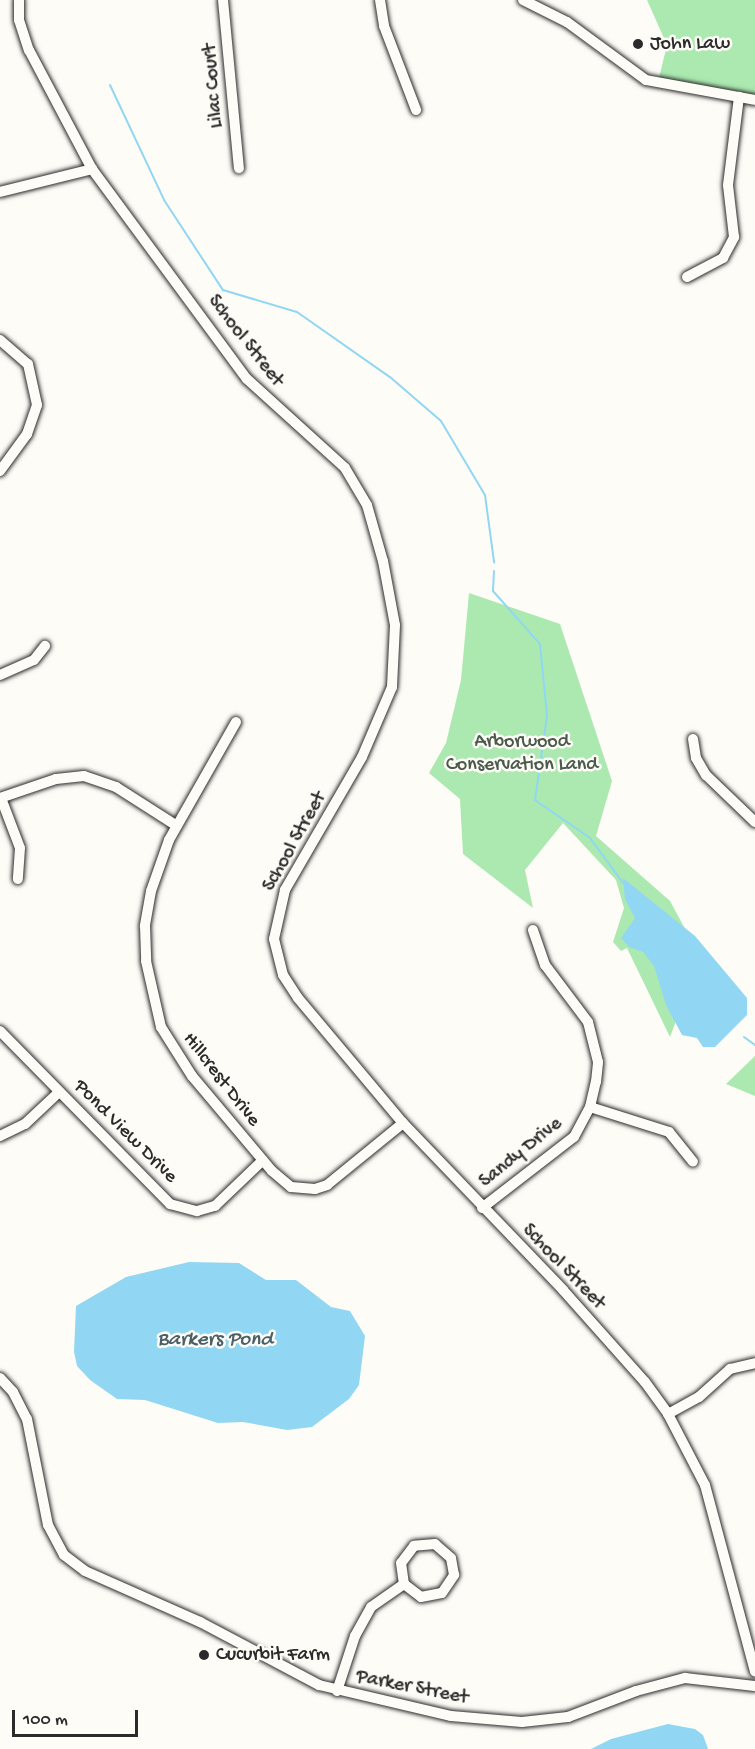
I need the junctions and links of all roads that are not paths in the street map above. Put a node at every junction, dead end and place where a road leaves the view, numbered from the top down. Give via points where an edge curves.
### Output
1 (19, 0) edge
2 (224, 0) edge
3 (380, 0) edge
4 (523, 0) edge
5 (740, 98) junction
6 (755, 100) edge
7 (416, 110) dead end
8 (239, 168) dead end
9 (92, 169) junction
10 (0, 192) edge
11 (687, 277) dead end
12 (0, 340) edge
13 (0, 471) edge
14 (45, 646) dead end
15 (0, 675) edge
16 (236, 722) dead end
17 (693, 739) dead end
18 (0, 798) edge
19 (755, 822) edge
20 (177, 826) junction
21 (18, 879) dead end
22 (533, 930) dead end
23 (0, 1031) edge
24 (59, 1092) junction
25 (590, 1107) junction
26 (403, 1123) junction
27 (0, 1136) edge
28 (262, 1160) junction
29 (693, 1162) dead end
30 (482, 1208) junction
31 (755, 1363) edge
32 (0, 1378) edge
33 (668, 1414) junction
34 (404, 1584) junction
35 (755, 1671) edge
36 (755, 1686) edge
37 (337, 1691) junction

1 - 9 street, School Street via 20,24 29,50
2 - 8 street, Lilac Court
3 - 7 street via 384,26
4 - 5 street via 571,25 642,79
5 - 6 street
5 - 11 street via 728,185 734,237 723,258
9 - 10 street
9 - 26 street, School Street via 247,379 328,449 345,468 367,506 394,612 396,653 392,687 362,757 285,890 274,939 279,965 289,986
12 - 13 street via 28,364 37,405 27,434
14 - 15 street via 34,660
16 - 20 street, Hillcrest Drive
17 - 19 street via 696,758 706,775
18 - 20 street via 56,779 84,776 116,787
18 - 21 street via 20,848
20 - 28 street, Hillcrest Drive via 158,865 147,908 145,942 150,990 174,1052
22 - 25 street, Sandy Drive via 545,964 577,1004 595,1042 596,1082
23 - 24 street, Pond View Drive
24 - 27 street via 25,1124
24 - 28 street, Pond View Drive via 162,1198 179,1207 197,1211 215,1206
25 - 29 street via 669,1132
25 - 30 street, Sandy Drive via 574,1137
26 - 28 street, Hillcrest Drive via 333,1181 315,1189 291,1187
26 - 30 street, School Street
30 - 33 street, School Street via 578,1307
31 - 33 street via 730,1369 699,1397
32 - 37 street, Parker Street via 13,1392 27,1419 48,1525 64,1555 85,1571
33 - 35 street, School Street via 705,1485
34 - 34 street via 421,1597 438,1595 453,1579 451,1558 435,1544 414,1546 401,1563
34 - 37 street via 383,1596 367,1613
36 - 37 street, Parker Street via 685,1678 636,1691 568,1717 522,1722 451,1716

